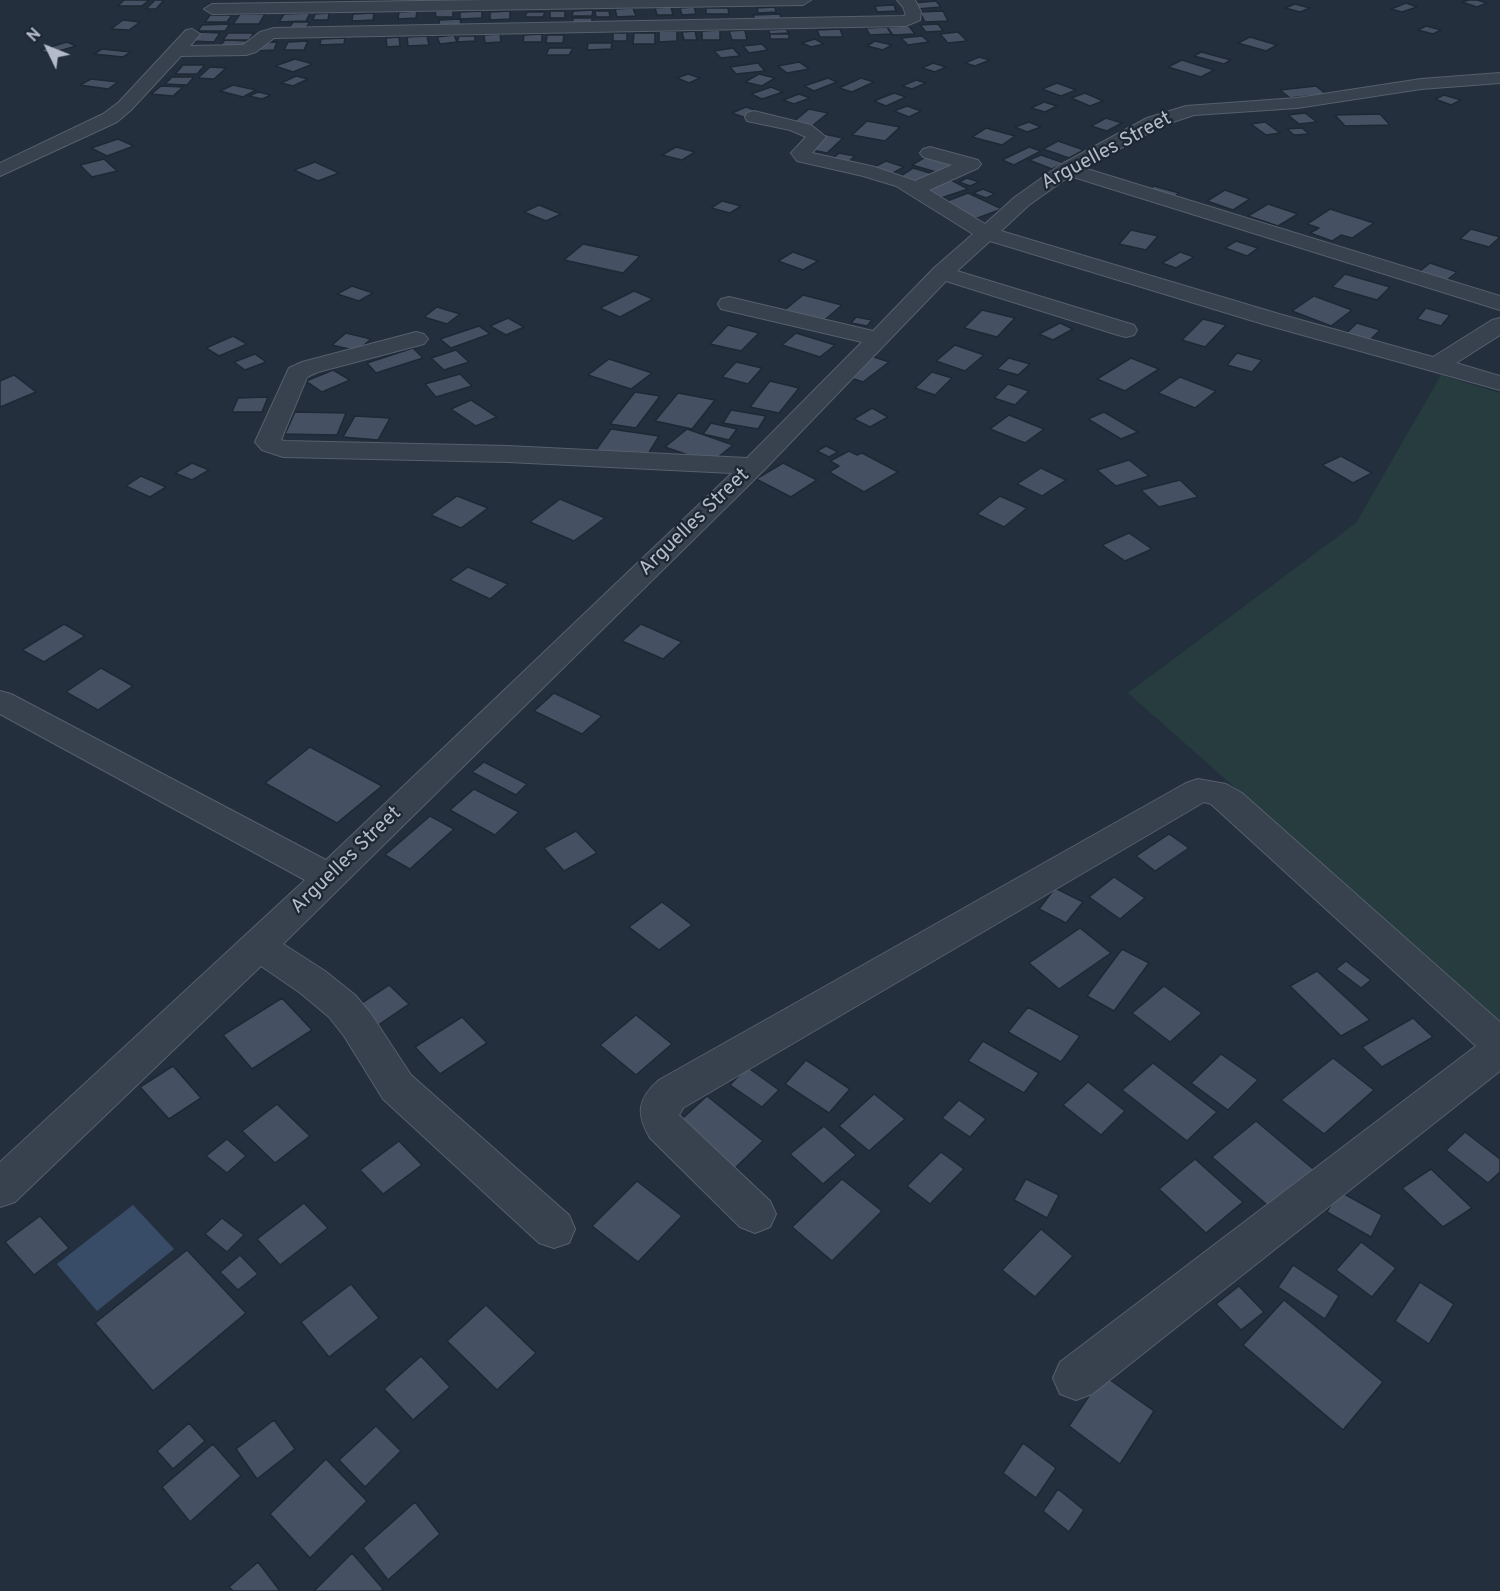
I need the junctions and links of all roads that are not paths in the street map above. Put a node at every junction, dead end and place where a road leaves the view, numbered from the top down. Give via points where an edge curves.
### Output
1 (804, 0) edge
2 (905, 0) edge
3 (367, 3) edge
4 (524, 4) junction
5 (216, 5) edge
6 (521, 30) junction
7 (179, 51) junction
8 (1500, 78) edge
9 (1230, 91) dead end
10 (1273, 105) junction
11 (754, 117) dead end
12 (930, 153) dead end
13 (1067, 169) junction
14 (0, 170) edge
15 (916, 188) junction
16 (985, 233) junction
17 (942, 273) junction
18 (1500, 303) edge
19 (729, 304) dead end
20 (1500, 325) edge
21 (1126, 330) dead end
22 (416, 339) dead end
23 (878, 339) junction
24 (1437, 365) junction
25 (1500, 383) edge
26 (754, 465) junction
27 (0, 701) edge
28 (330, 878) junction
29 (259, 945) junction
30 (1500, 1047) edge
31 (0, 1189) edge
32 (754, 1214) dead end
33 (554, 1229) dead end
34 (1076, 1378) dead end

1 - 4 street
2 - 6 street via 914,17 906,21
3 - 4 street
3 - 5 street
4 - 6 street
5 - 7 street
6 - 7 street via 274,33 264,35 246,50
7 - 14 street via 110,118
8 - 10 street, Arguelles Street via 1421,84
9 - 10 street
10 - 13 street, Arguelles Street via 1192,110 1170,116
11 - 15 street via 815,134 815,140 801,153 804,157 887,176
12 - 15 street via 971,164
13 - 16 street, Arguelles Street
13 - 18 street
15 - 16 street
16 - 17 street, Arguelles Street
16 - 24 street
17 - 21 street
17 - 23 street, Arguelles Street
19 - 23 street
20 - 24 street
22 - 26 street via 297,373 268,442 283,449
23 - 26 street, Arguelles Street
24 - 25 street
26 - 28 street, Arguelles Street
27 - 28 street
28 - 29 street, Arguelles Street
29 - 31 street, Arguelles Street
29 - 33 street via 341,1006 397,1087
30 - 32 street via 1230,801 1220,794 1198,790 664,1100 658,1118 664,1126
30 - 34 street

